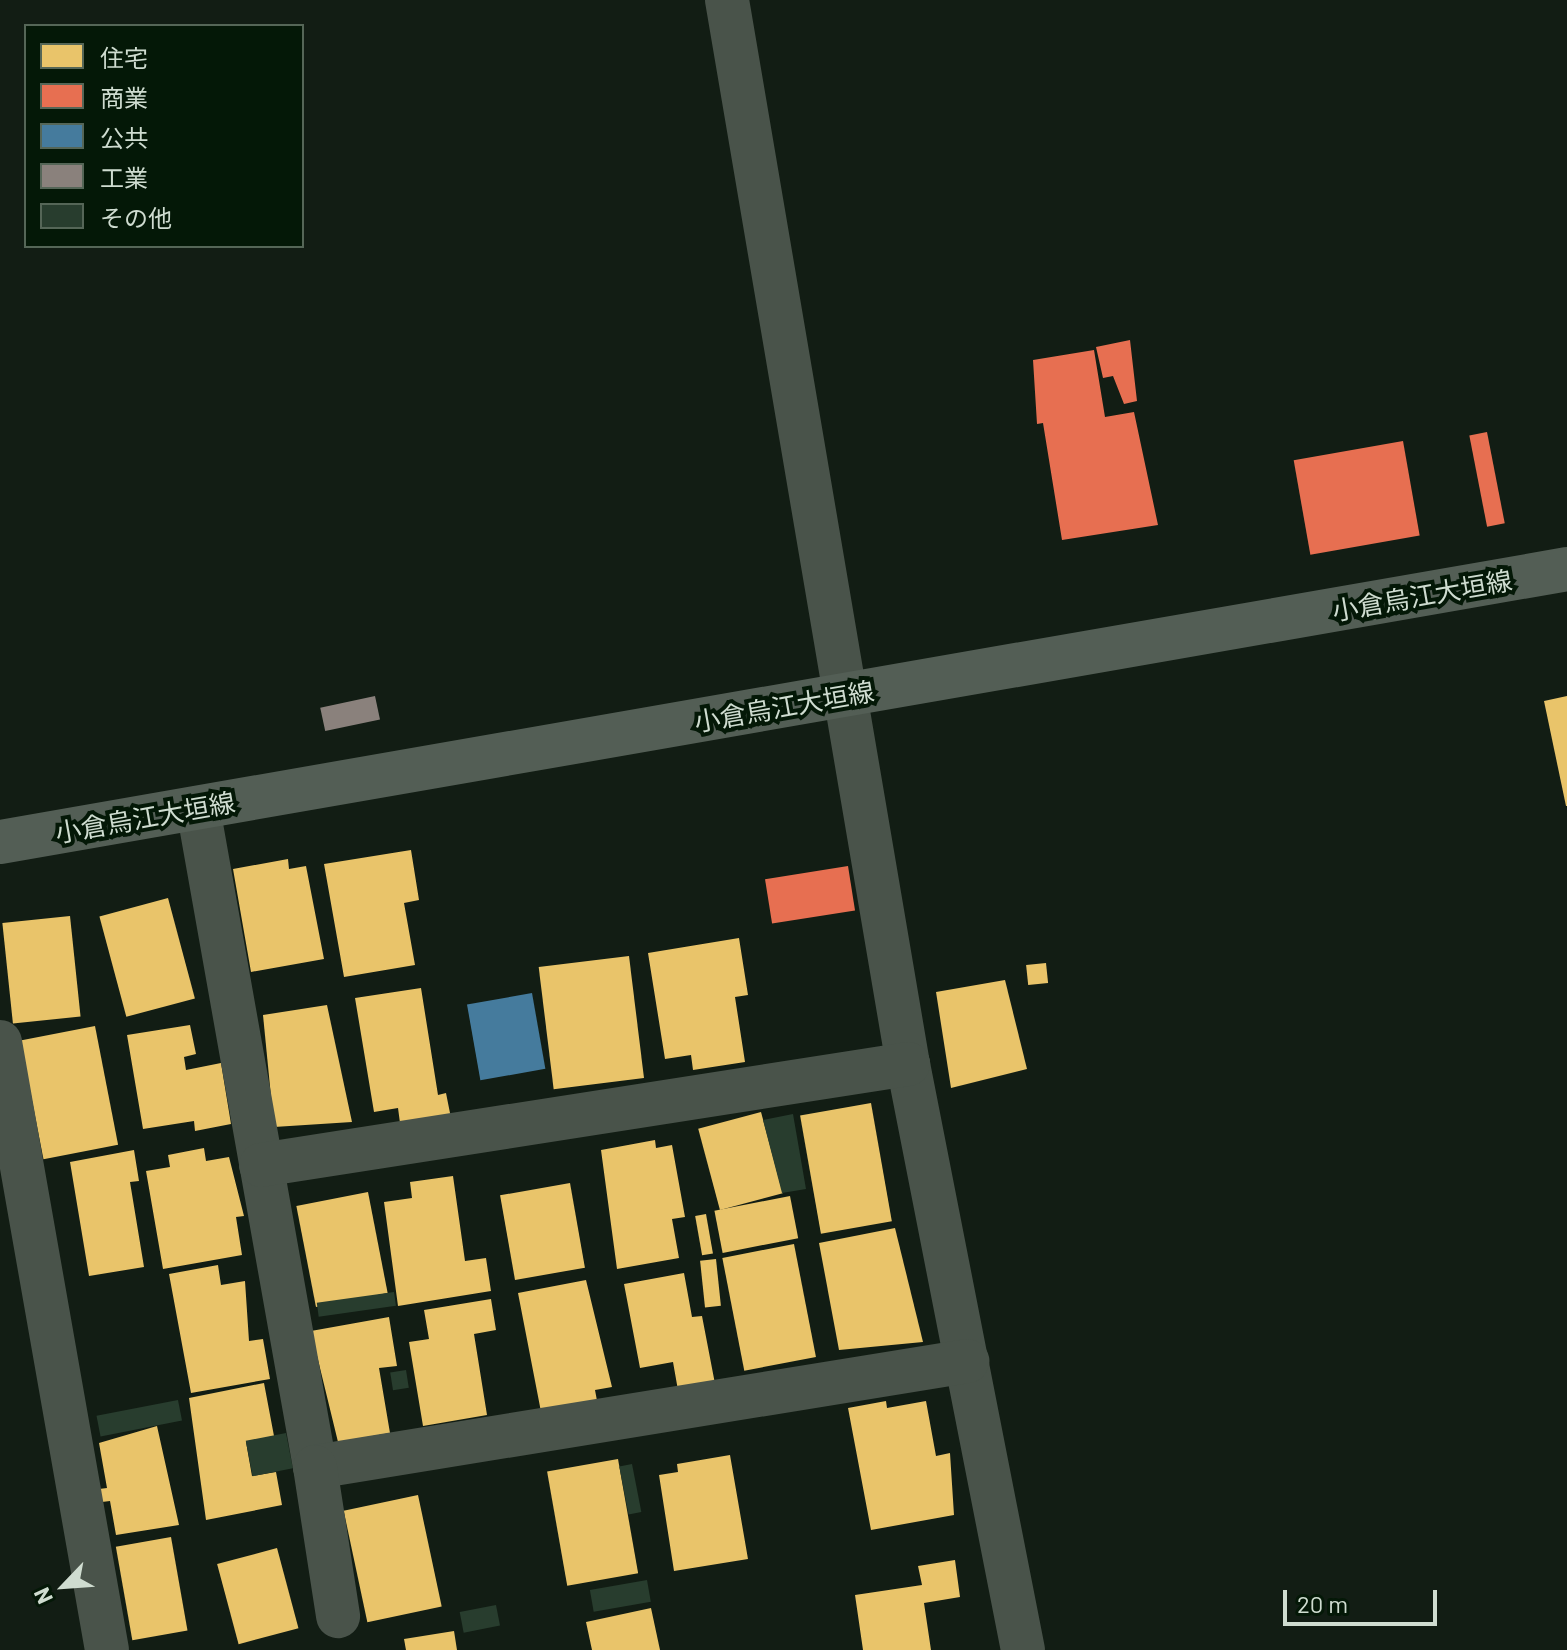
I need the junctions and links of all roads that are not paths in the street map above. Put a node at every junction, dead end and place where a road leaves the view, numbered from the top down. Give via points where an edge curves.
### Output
1 (727, 0) edge
2 (1567, 569) edge
3 (846, 696) junction
4 (198, 808) junction
5 (0, 842) edge
6 (0, 1042) edge
7 (908, 1064) junction
8 (261, 1165) junction
9 (967, 1361) junction
10 (315, 1467) junction
11 (338, 1616) dead end
12 (107, 1650) edge
13 (1023, 1650) edge

1 - 3 street
2 - 3 main road, 小倉烏江大垣線
3 - 4 main road, 小倉烏江大垣線
3 - 7 street
4 - 5 main road, 小倉烏江大垣線
4 - 8 street
6 - 12 street
7 - 8 street
7 - 9 street
8 - 10 street
9 - 10 street
9 - 13 street
10 - 11 street

